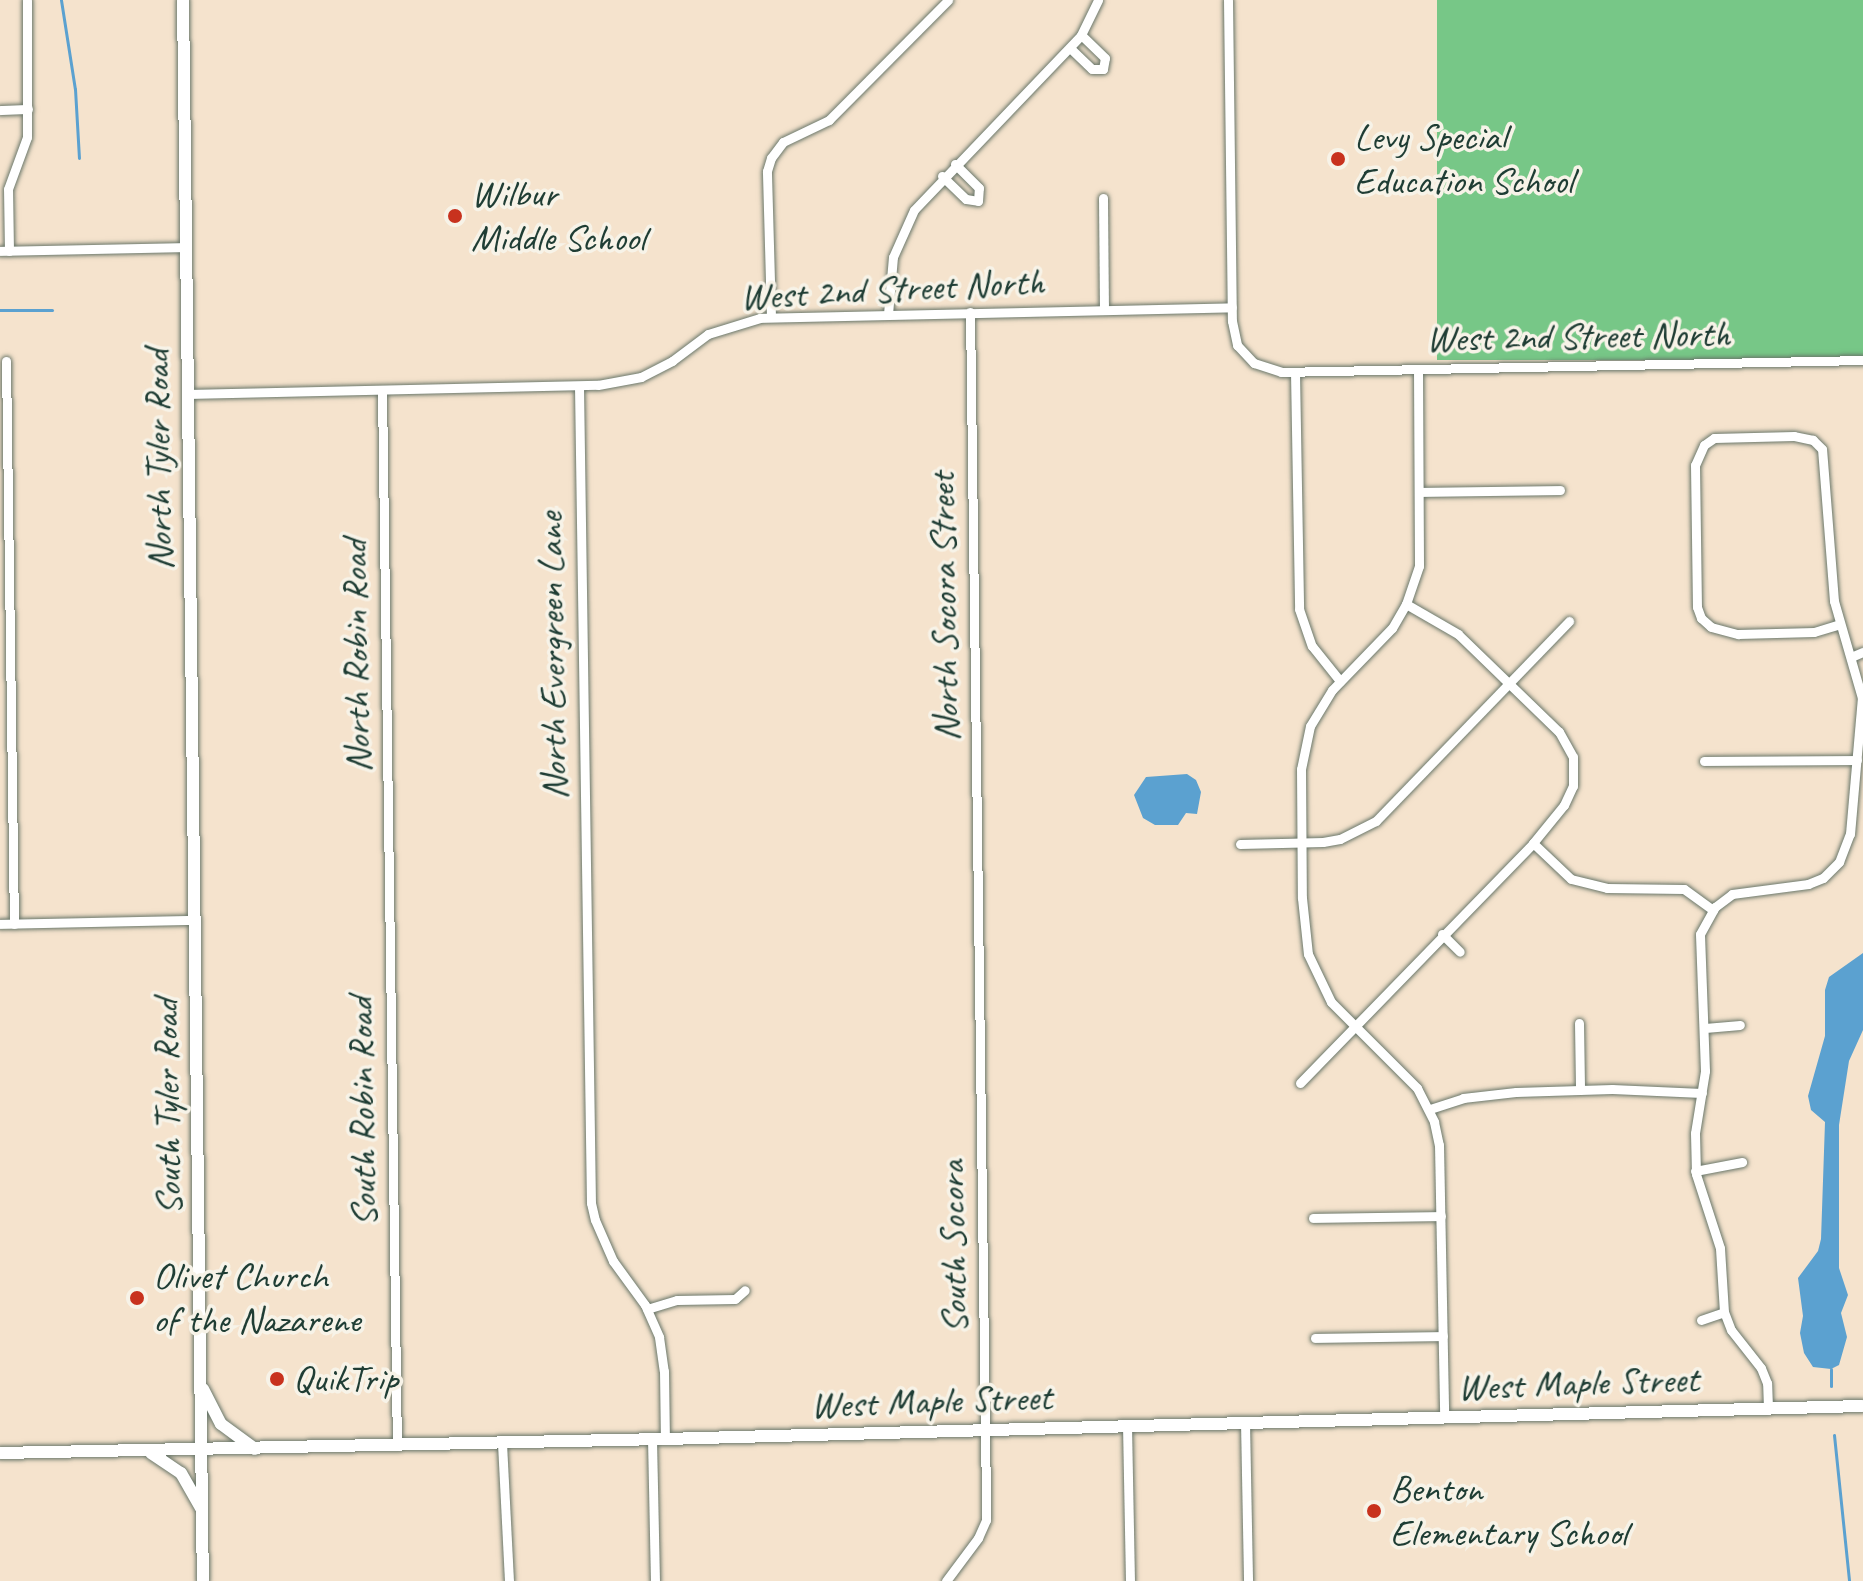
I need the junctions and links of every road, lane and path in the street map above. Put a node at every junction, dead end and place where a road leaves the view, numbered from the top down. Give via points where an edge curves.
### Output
1 (27, 0) edge
2 (183, 0) edge
3 (948, 0) edge
4 (1098, 0) edge
5 (1228, 0) edge
6 (1081, 35) junction
7 (1070, 48) junction
8 (28, 109) junction
9 (0, 110) edge
10 (955, 164) junction
11 (942, 176) junction
12 (1103, 198) dead end
13 (185, 247) junction
14 (5, 251) edge
15 (1232, 307) junction
16 (1104, 309) junction
17 (970, 312) junction
18 (888, 314) junction
19 (771, 317) junction
20 (1863, 360) edge
21 (6, 361) dead end
22 (1418, 370) junction
23 (1295, 372) junction
24 (579, 386) junction
25 (382, 390) junction
26 (187, 394) junction
27 (1560, 490) dead end
28 (1420, 492) junction
29 (1406, 604) junction
30 (1569, 621) dead end
31 (1840, 624) junction
32 (1863, 652) edge
33 (1851, 657) junction
34 (1340, 681) junction
35 (1510, 684) junction
36 (1857, 760) junction
37 (1704, 761) dead end
38 (1301, 842) junction
39 (1533, 843) junction
40 (1240, 844) dead end
41 (978, 900) joint
42 (1713, 910) junction
43 (194, 920) junction
44 (390, 921) joint
45 (0, 924) edge
46 (14, 924) junction
47 (1442, 934) junction
48 (1460, 952) dead end
49 (1579, 1023) dead end
50 (1353, 1025) junction
51 (1740, 1025) dead end
52 (1705, 1028) junction
53 (1300, 1083) dead end
54 (1580, 1090) junction
55 (1702, 1093) junction
56 (1430, 1109) junction
57 (1742, 1162) dead end
58 (1695, 1171) junction
59 (1441, 1216) junction
60 (1313, 1218) dead end
61 (745, 1290) dead end
62 (647, 1309) junction
63 (1724, 1312) junction
64 (1701, 1320) dead end
65 (1443, 1336) junction
66 (1315, 1338) dead end
67 (201, 1385) junction
68 (1863, 1406) edge
69 (1768, 1408) junction
70 (1444, 1417) junction
71 (1245, 1422) junction
72 (1127, 1425) junction
73 (985, 1429) junction
74 (658, 1439) junction
75 (502, 1443) junction
76 (397, 1446) junction
77 (255, 1449) junction
78 (202, 1450) junction
79 (148, 1451) junction
80 (0, 1453) edge
81 (203, 1512) junction
82 (203, 1581) edge
83 (509, 1581) edge
84 (655, 1581) edge
85 (946, 1581) edge
86 (1130, 1581) edge
87 (1248, 1581) edge

1 - 8 street
2 - 13 main road, North Tyler Road
3 - 19 street via 829,120 778,147 767,171
4 - 6 street
5 - 15 street, West 2nd Street North
6 - 7 street
6 - 7 street via 1105,58 1103,69 1092,69
7 - 10 street
8 - 9 street
8 - 14 street via 27,137 8,189
10 - 11 street
10 - 11 street via 979,188 978,201 966,199
11 - 18 street via 903,227 891,266
12 - 16 street
13 - 14 street
13 - 26 main road, North Tyler Road
15 - 16 street, West 2nd Street North
15 - 23 street, West 2nd Street North via 1234,336 1244,355 1266,369
16 - 17 street, West 2nd Street North
17 - 18 street, West 2nd Street North
17 - 41 street, North Socora Street
18 - 19 street, West 2nd Street North
19 - 24 street, West 2nd Street North via 724,326 641,377
20 - 22 street, West 2nd Street North
21 - 46 street
22 - 23 street, West 2nd Street North
22 - 28 street
23 - 34 street via 1299,609 1312,646
24 - 25 street, West 2nd Street North
24 - 62 street, North Evergreen Lane via 591,1203 613,1261
25 - 26 street, West 2nd Street North
25 - 44 street, North Robin Road
26 - 43 main road, North Tyler Road
27 - 28 street
28 - 29 street via 1419,566
29 - 34 street via 1392,628
29 - 35 street via 1458,634
30 - 35 street
31 - 31 street via 1814,632 1721,632 1701,618 1695,465 1698,452 1714,438 1784,436 1813,440 1822,449
31 - 33 street
32 - 33 street
33 - 36 street via 1862,698
34 - 38 street via 1319,707 1304,745
35 - 38 street via 1376,821 1340,839
35 - 39 street via 1569,744 1576,771 1570,796
36 - 37 street
36 - 42 street via 1850,834 1837,865 1808,884 1743,890
38 - 40 street
38 - 50 street via 1308,954 1331,1002
39 - 42 street via 1558,869 1580,882 1607,888 1684,889
39 - 47 street
41 - 73 street, South Socora
42 - 52 street via 1700,934
43 - 46 street
43 - 67 main road, South Tyler Road
44 - 76 street, South Robin Road
45 - 46 street
47 - 48 street
47 - 50 street
49 - 54 street
50 - 53 street
50 - 56 street via 1417,1088
51 - 52 street
52 - 55 street
54 - 55 street
54 - 56 street via 1487,1094
55 - 58 street
56 - 59 street via 1439,1145
57 - 58 street
58 - 63 street via 1720,1248
59 - 60 street
59 - 65 street
61 - 62 street via 735,1299 677,1300
62 - 74 street, North Evergreen Lane via 662,1352
63 - 64 street
63 - 69 street via 1731,1330 1761,1368
65 - 66 street
65 - 70 street
67 - 77 main road via 221,1424
67 - 78 main road, South Tyler Road
68 - 69 main road, West Maple Street
69 - 70 main road, West Maple Street
70 - 71 main road, West Maple Street
71 - 72 main road, West Maple Street
71 - 87 street
72 - 73 main road, West Maple Street
72 - 86 street
73 - 74 main road, West Maple Street
73 - 85 street, South Socora via 986,1520
74 - 75 main road, West Maple Street
74 - 84 street, North Evergreen Lane
75 - 76 main road, West Maple Street
75 - 83 street
76 - 77 main road, West Maple Street
77 - 78 main road, West Maple Street
78 - 79 main road, West Maple Street
78 - 81 main road, South Tyler Road
79 - 80 main road, West Maple Street
79 - 81 main road via 181,1473
81 - 82 main road, South Tyler Road

